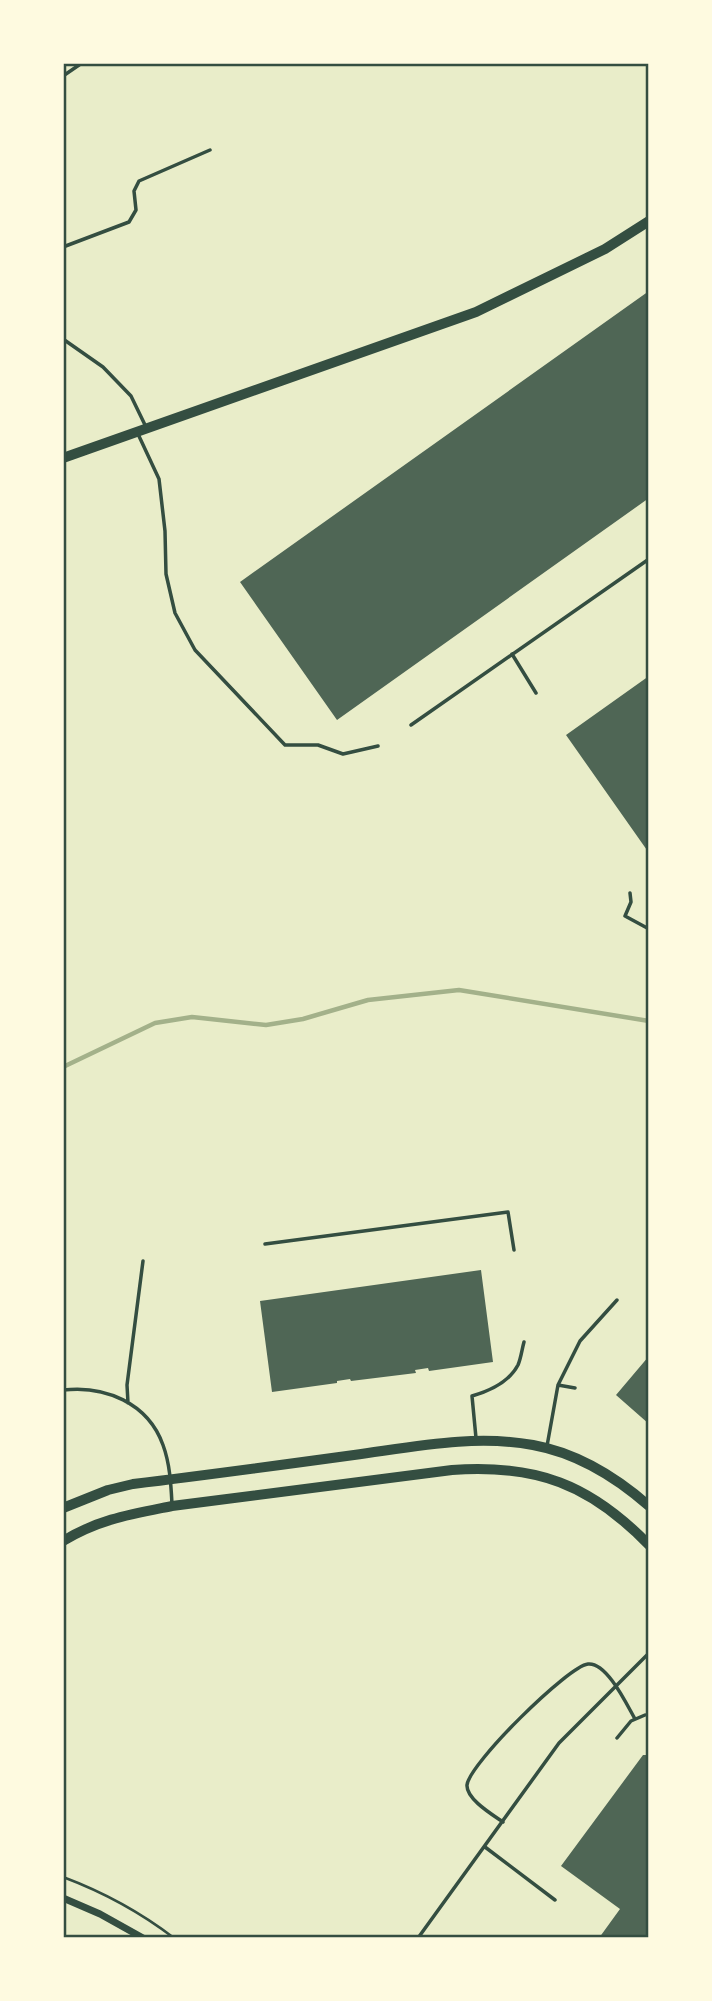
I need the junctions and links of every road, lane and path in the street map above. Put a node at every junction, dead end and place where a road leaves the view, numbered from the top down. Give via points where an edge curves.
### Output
1 (82, 63) edge
2 (63, 76) edge
3 (210, 150) dead end
4 (649, 221) edge
5 (63, 247) edge
6 (63, 339) edge
7 (142, 431) junction
8 (63, 458) edge
9 (649, 559) edge
10 (512, 654) junction
11 (536, 693) dead end
12 (411, 725) dead end
13 (378, 746) dead end
14 (630, 893) dead end
15 (649, 929) edge
16 (265, 1244) dead end
17 (514, 1250) dead end
18 (143, 1261) dead end
19 (617, 1300) dead end
20 (524, 1342) dead end
21 (558, 1385) junction
22 (575, 1388) dead end
23 (63, 1390) edge
24 (128, 1403) junction
25 (476, 1440) junction
26 (547, 1448) junction
27 (171, 1480) junction
28 (172, 1506) junction
29 (649, 1506) edge
30 (63, 1508) edge
31 (63, 1541) edge
32 (649, 1545) edge
33 (649, 1653) edge
34 (617, 1687) junction
35 (645, 1715) dead end
36 (635, 1719) junction
37 (617, 1738) dead end
38 (503, 1822) junction
39 (485, 1847) junction
40 (63, 1877) edge
41 (63, 1898) edge
42 (555, 1900) dead end
43 (143, 1938) edge
44 (174, 1938) edge
45 (418, 1938) edge

1 - 2 lane
3 - 5 lane via 139,181 134,191 136,210 129,222
4 - 7 street via 604,249 476,312
6 - 7 lane via 103,367 131,396
7 - 8 street
7 - 13 lane via 159,479 166,575 175,613 195,650 285,744 318,745 343,754
9 - 10 lane
10 - 11 lane
10 - 12 lane
14 - 15 lane via 625,916
16 - 17 lane via 508,1212
18 - 24 lane
19 - 21 lane via 580,1341
20 - 25 lane via 518,1364 503,1381 472,1396
21 - 22 lane
21 - 26 lane
23 - 24 lane via 96,1390
24 - 27 lane via 148,1419 160,1437
25 - 26 street
25 - 27 street
26 - 29 street via 605,1473
27 - 28 lane
27 - 30 street via 108,1490
28 - 31 street via 102,1521
28 - 32 street via 452,1470 507,1470 583,1492 627,1522
33 - 34 lane
34 - 36 lane
34 - 38 lane via 559,1743
34 - 38 lane via 597,1666 577,1669 521,1715 473,1771 467,1785 470,1795
35 - 36 lane
36 - 37 lane
38 - 39 lane
39 - 42 lane
39 - 45 lane
40 - 44 path via 114,1899
41 - 43 street

